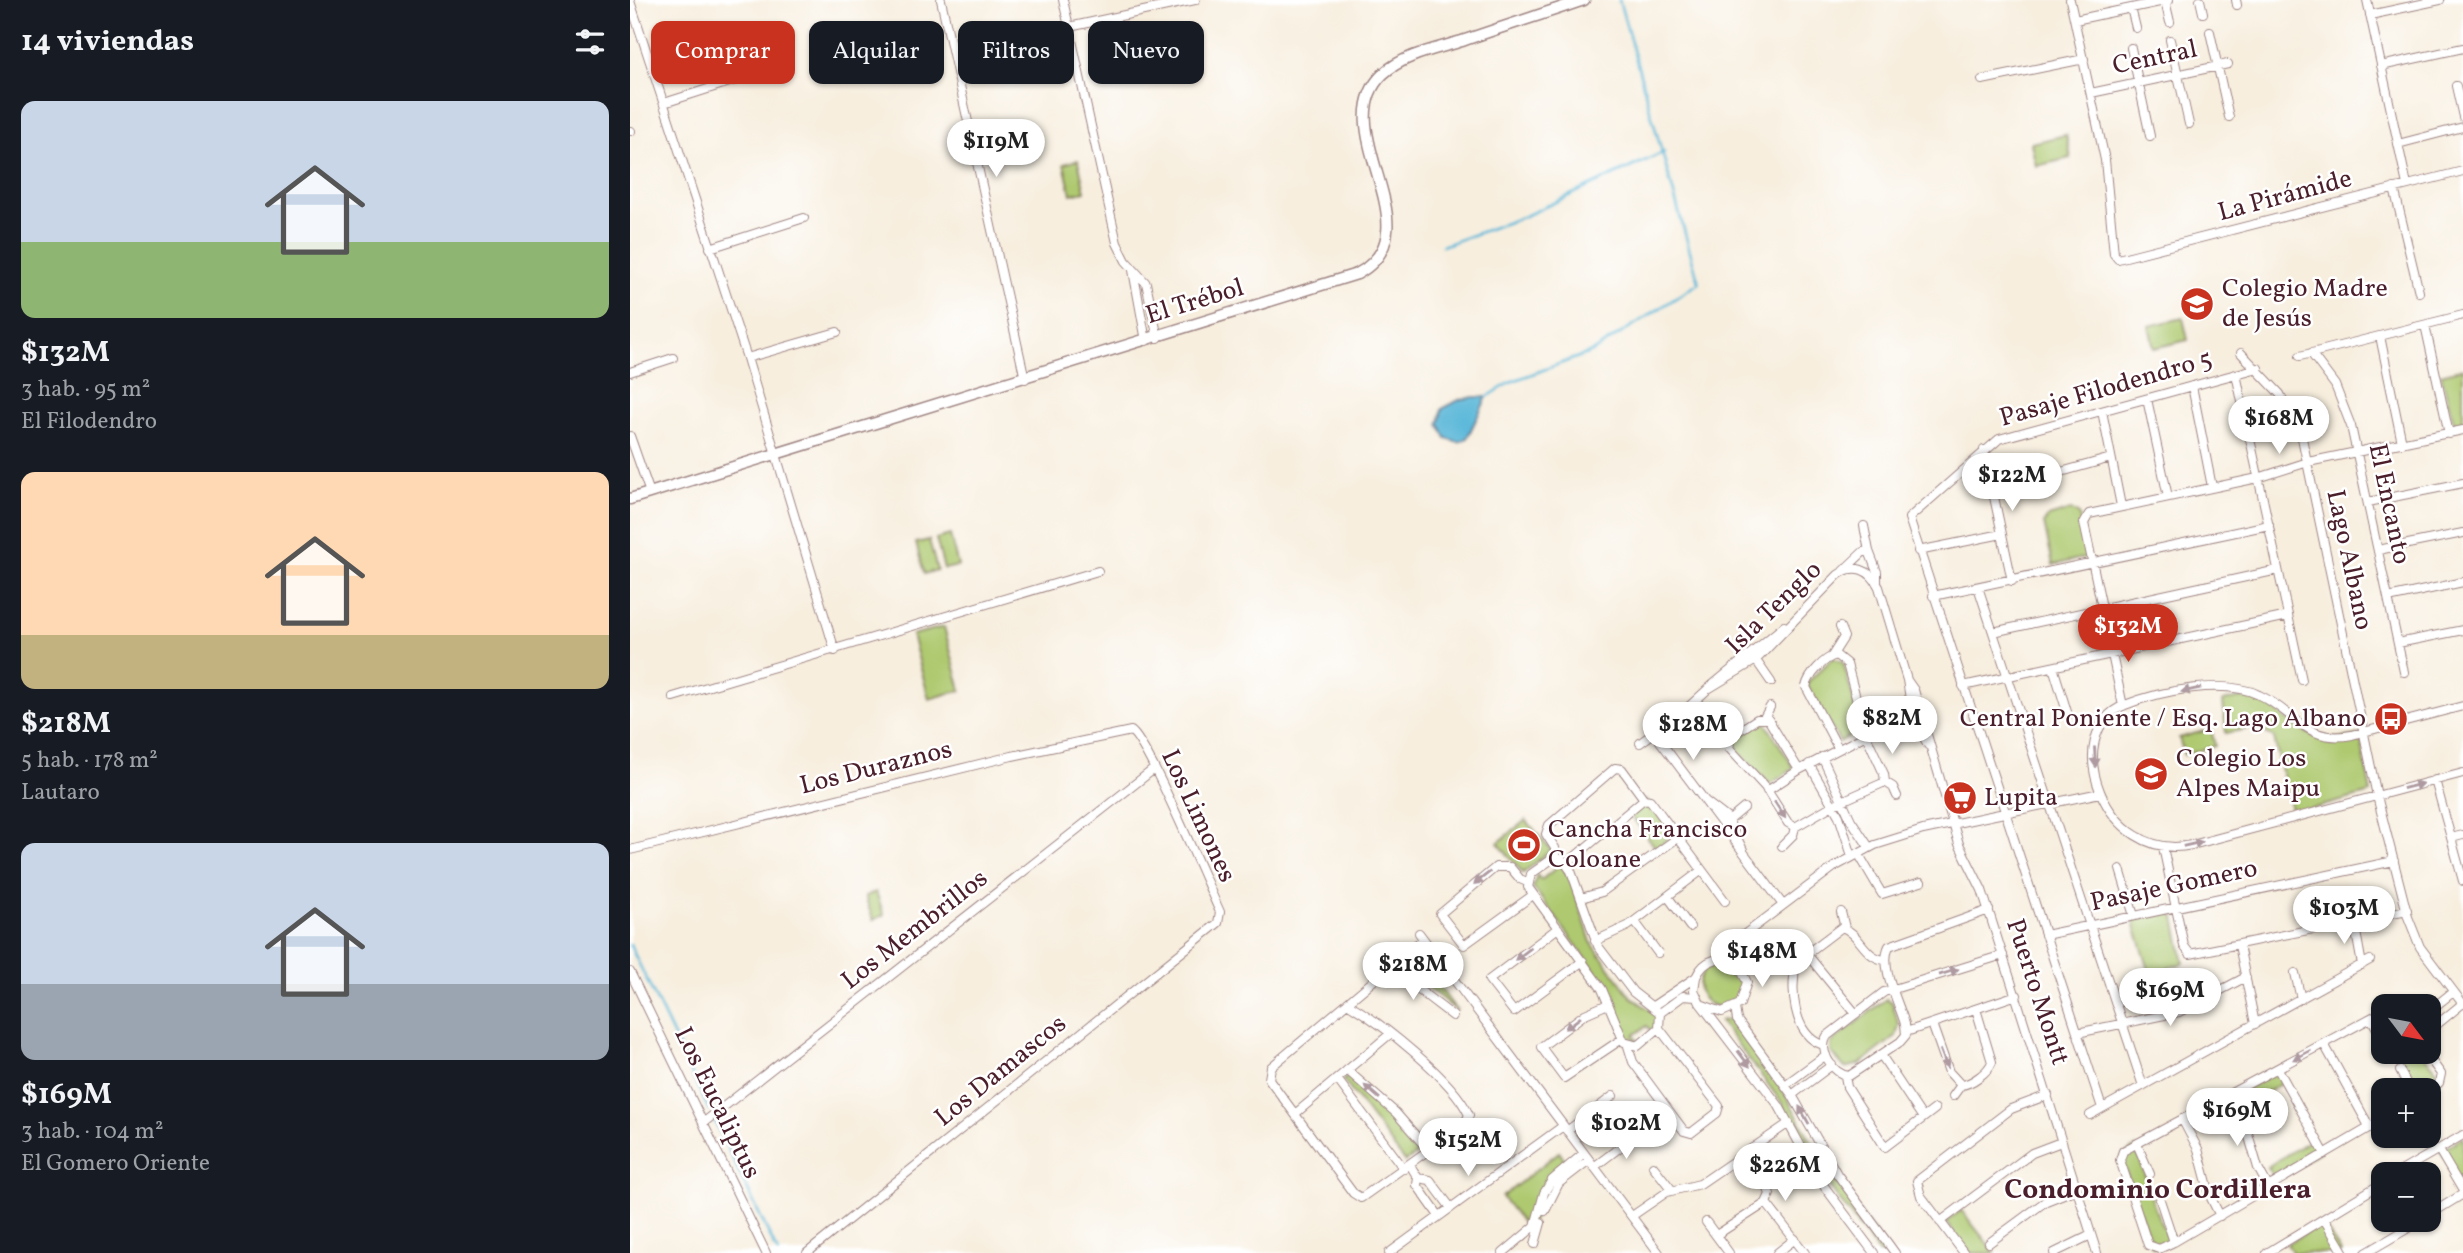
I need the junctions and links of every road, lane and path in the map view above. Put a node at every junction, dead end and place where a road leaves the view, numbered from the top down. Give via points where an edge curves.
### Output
1 (941, 0) edge
2 (1063, 0) edge
3 (1195, 0) edge
4 (1584, 0) edge
5 (2070, 0) edge
6 (2167, 0) edge
7 (2200, 0) edge
8 (2367, 0) edge
9 (2440, 0) edge
10 (630, 1) edge
11 (2131, 8) junction
12 (2203, 13) dead end
13 (2370, 15) junction
14 (2075, 20) junction
15 (1068, 21) edge
16 (2170, 22) dead end
17 (1074, 26) edge
18 (2136, 28) dead end
19 (2210, 32) dead end
20 (2170, 40) dead end
21 (2131, 48) dead end
22 (2463, 48) edge
23 (1074, 50) edge
24 (2084, 59) junction
25 (2228, 64) dead end
26 (2217, 66) junction
27 (2381, 66) junction
28 (2178, 75) junction
29 (1982, 80) dead end
30 (2138, 83) junction
31 (723, 84) edge
32 (2456, 86) dead end
33 (2091, 93) junction
34 (664, 103) junction
35 (2229, 117) dead end
36 (2463, 117) edge
37 (2189, 124) dead end
38 (2463, 127) edge
39 (2150, 136) dead end
40 (2398, 144) junction
41 (2463, 172) edge
42 (2407, 185) junction
43 (2394, 188) junction
44 (804, 218) dead end
45 (710, 248) junction
46 (1133, 270) junction
47 (2419, 292) dead end
48 (2463, 315) edge
49 (2425, 325) junction
50 (837, 332) dead end
51 (2380, 336) junction
52 (1158, 338) junction
53 (1146, 341) junction
54 (2241, 353) dead end
55 (2311, 353) junction
56 (2300, 356) dead end
57 (673, 358) dead end
58 (747, 358) junction
59 (2258, 368) junction
60 (630, 372) edge
61 (2236, 374) junction
62 (1025, 379) junction
63 (2192, 386) junction
64 (2147, 399) junction
65 (2102, 411) junction
66 (2463, 430) edge
67 (2449, 434) junction
68 (630, 436) edge
69 (2402, 443) junction
70 (1984, 450) junction
71 (2358, 452) junction
72 (777, 454) junction
73 (2111, 458) junction
74 (2308, 462) junction
75 (2258, 478) junction
76 (2463, 483) edge
77 (2212, 487) junction
78 (1993, 491) junction
79 (650, 493) junction
80 (2168, 497) junction
81 (630, 499) edge
82 (2368, 502) junction
83 (2121, 506) junction
84 (2269, 525) junction
85 (1864, 526) dead end
86 (2463, 533) edge
87 (2002, 534) junction
88 (2378, 550) junction
89 (1869, 551) junction
90 (1918, 551) junction
91 (2093, 563) junction
92 (2278, 570) junction
93 (1098, 571) dead end
94 (1842, 572) junction
95 (2012, 581) junction
96 (1877, 582) junction
97 (2463, 582) edge
98 (1978, 587) junction
99 (1933, 596) junction
100 (2388, 598) junction
101 (2102, 608) junction
102 (2288, 616) junction
103 (1840, 627) dead end
104 (2463, 630) edge
105 (1993, 632) junction
106 (2398, 643) junction
107 (1842, 644) junction
108 (835, 651) junction
109 (2112, 654) junction
110 (1753, 656) junction
111 (1832, 656) junction
112 (1845, 661) junction
113 (2053, 667) junction
114 (2403, 672) dead end
115 (2008, 677) junction
116 (1907, 680) junction
117 (2302, 680) dead end
118 (1771, 682) dead end
119 (1963, 686) junction
120 (673, 697) dead end
121 (2123, 706) junction
122 (2463, 706) edge
123 (1770, 707) dead end
124 (2068, 715) dead end
125 (1922, 716) junction
126 (1764, 718) junction
127 (1913, 718) junction
128 (1892, 721) dead end
129 (1133, 732) joint
130 (2364, 732) junction
131 (1866, 735) junction
132 (1660, 738) junction
133 (1729, 740) junction
134 (1715, 742) dead end
135 (1640, 743) dead end
136 (1929, 747) junction
137 (1838, 748) junction
138 (1822, 757) junction
139 (1809, 764) junction
140 (1154, 769) junction
141 (1799, 770) junction
142 (2463, 773) edge
143 (2435, 780) junction
144 (1885, 782) junction
145 (1767, 791) junction
146 (2100, 793) junction
147 (1897, 796) dead end
148 (2377, 796) junction
149 (1644, 799) junction
150 (1704, 799) junction
151 (1838, 803) junction
152 (2049, 804) junction
153 (1744, 808) dead end
154 (2005, 813) junction
155 (1729, 821) junction
156 (1953, 824) junction
157 (1721, 826) junction
158 (1795, 827) junction
159 (2463, 835) edge
160 (2451, 838) junction
161 (1676, 839) junction
162 (1782, 846) dead end
163 (1869, 847) junction
164 (2163, 847) junction
165 (630, 850) edge
166 (1744, 853) junction
167 (1855, 854) junction
168 (1555, 857) junction
169 (2394, 861) junction
170 (1566, 864) junction
171 (2120, 869) dead end
172 (1702, 870) junction
173 (1527, 881) junction
174 (2463, 881) edge
175 (1921, 882) dead end
176 (1533, 895) junction
177 (1668, 897) junction
178 (1581, 898) junction
179 (1725, 901) dead end
180 (1783, 905) junction
181 (2175, 908) junction
182 (1989, 910) junction
183 (2407, 910) junction
184 (1841, 912) dead end
185 (2134, 916) junction
186 (1220, 919) joint
187 (2354, 921) junction
188 (1635, 922) junction
189 (2089, 926) junction
190 (1690, 927) dead end
191 (1558, 928) junction
192 (1845, 928) junction
193 (1748, 932) junction
194 (2045, 935) junction
195 (1595, 941) junction
196 (2239, 945) junction
197 (1658, 953) dead end
198 (1806, 953) junction
199 (2003, 955) junction
200 (1719, 959) junction
201 (1885, 960) junction
202 (1583, 961) junction
203 (1738, 965) junction
204 (1390, 967) junction
205 (630, 972) edge
206 (2295, 973) dead end
207 (1696, 977) junction
208 (2246, 977) junction
209 (1894, 989) junction
210 (2453, 992) junction
211 (2017, 995) junction
212 (1696, 997) junction
213 (2301, 999) junction
214 (2441, 1002) edge
215 (1347, 1003) junction
216 (1608, 1004) junction
217 (2463, 1004) edge
218 (1703, 1005) junction
219 (1653, 1006) junction
220 (1735, 1008) junction
221 (1976, 1009) junction
222 (1660, 1013) junction
223 (1856, 1014) junction
224 (1453, 1016) dead end
225 (2371, 1018) edge
226 (2441, 1021) edge
227 (1932, 1024) junction
228 (2122, 1024) junction
229 (2255, 1024) junction
230 (1660, 1028) junction
231 (1906, 1032) junction
232 (2077, 1033) junction
233 (1390, 1034) junction
234 (1625, 1043) junction
235 (2324, 1044) junction
236 (1823, 1045) junction
237 (1826, 1055) junction
238 (1881, 1055) junction
239 (1832, 1065) junction
240 (2278, 1069) junction
241 (1347, 1070) junction
242 (2400, 1071) dead end
243 (1844, 1076) junction
244 (2404, 1078) edge
245 (1337, 1079) junction
246 (1785, 1085) junction
247 (1961, 1085) junction
248 (2143, 1086) junction
249 (1792, 1095) junction
250 (2048, 1095) junction
251 (2229, 1095) junction
252 (1614, 1096) dead end
253 (1953, 1096) dead end
254 (2102, 1108) junction
255 (1935, 1109) dead end
256 (1295, 1114) junction
257 (2090, 1115) dead end
258 (1923, 1118) junction
259 (2182, 1119) junction
260 (703, 1123) junction
261 (1789, 1123) junction
262 (1565, 1128) junction
263 (2370, 1128) joint
264 (1640, 1132) dead end
265 (2463, 1135) edge
266 (2061, 1142) junction
267 (2137, 1144) junction
268 (2439, 1150) junction
269 (1429, 1151) junction
270 (2325, 1154) junction
271 (1589, 1160) junction
272 (2418, 1162) edge
273 (1653, 1166) dead end
274 (1407, 1168) junction
275 (2150, 1174) dead end
276 (1418, 1178) junction
277 (1766, 1184) dead end
278 (2269, 1188) junction
279 (2076, 1189) junction
280 (1672, 1190) junction
281 (2371, 1190) edge
282 (2463, 1193) edge
283 (2160, 1200) dead end
284 (1766, 1203) junction
285 (1451, 1208) junction
286 (2441, 1208) edge
287 (1439, 1216) junction
288 (1632, 1216) junction
289 (2220, 1216) junction
290 (2324, 1219) junction
291 (1706, 1222) dead end
292 (1940, 1222) junction
293 (2402, 1232) edge
294 (1718, 1234) junction
295 (2091, 1235) junction
296 (1524, 1238) junction
297 (1795, 1239) junction
298 (2174, 1242) junction
299 (1989, 1243) dead end
300 (1535, 1244) junction
301 (2282, 1244) junction
302 (766, 1253) edge
303 (807, 1253) edge
304 (1389, 1253) edge
305 (1503, 1253) edge
306 (1542, 1253) edge
307 (1659, 1253) edge
308 (1729, 1253) edge
309 (1777, 1253) edge
310 (1805, 1253) edge
311 (1874, 1253) edge
312 (1895, 1253) edge
313 (1964, 1253) edge
314 (2054, 1253) edge
315 (2097, 1253) edge
316 (2267, 1253) edge
317 (2288, 1253) edge
318 (2344, 1253) edge
319 (2366, 1253) edge

1 - 62 street
2 - 15 street
3 - 17 street
4 - 52 main road, El Trébol via 1404,61 1377,80 1368,100 1366,125 1388,226 1374,263 1351,277
5 - 14 street
6 - 11 street
6 - 16 street
7 - 12 street
8 - 13 street
9 - 13 street
10 - 34 street
11 - 14 street
11 - 18 street
13 - 27 street
14 - 24 street
19 - 26 street
20 - 28 street
21 - 30 street
22 - 27 street
23 - 46 street via 1117,243
24 - 29 street
24 - 33 street
25 - 26 street, Central
26 - 28 street, Central
26 - 35 street
27 - 40 street
28 - 30 street, Central
28 - 37 street
30 - 33 street, Central
30 - 39 street
31 - 34 street
32 - 36 street
33 - 43 street, La Pirámide via 2118,259
34 - 45 street
38 - 40 street
40 - 42 street
41 - 42 street, La Pirámide
42 - 43 street, La Pirámide
43 - 47 street
44 - 45 street
45 - 58 street
46 - 52 street via 1148,288
46 - 53 street
48 - 49 street
49 - 51 street
49 - 67 street
50 - 58 street
51 - 55 street
51 - 69 street
52 - 53 main road, El Trébol
53 - 62 main road, El Trébol
54 - 59 street, Lago Albano
55 - 56 street
55 - 71 street, El Encanto via 2337,389
57 - 60 street
58 - 72 street
59 - 61 street, Pasaje Filodendro 5
59 - 74 street, Lago Albano via 2292,414
61 - 63 street, Pasaje Filodendro 5
61 - 75 street
62 - 72 main road, El Trébol
63 - 64 street, Pasaje Filodendro 5
63 - 77 street
64 - 65 street, Pasaje Filodendro 5
64 - 80 street
65 - 70 street, Pasaje Filodendro 5 via 1999,439
65 - 73 street
66 - 67 street
67 - 69 street
68 - 79 street
69 - 71 street
70 - 78 street
70 - 90 street, Pasaje Filodendro 5 via 1909,518
71 - 74 street
71 - 82 street, El Encanto
72 - 79 main road, El Trébol
72 - 108 street
73 - 78 street
73 - 83 street
74 - 75 street
74 - 130 street, Lago Albano
75 - 77 street
75 - 84 street
76 - 82 street
77 - 80 street
78 - 87 street
79 - 81 main road, El Trébol
80 - 83 street
82 - 88 street, El Encanto
83 - 91 street via 2087,516 2084,523
84 - 91 street
84 - 92 street
85 - 89 street, Puerto Montt
86 - 88 street
87 - 90 street
87 - 95 street
88 - 100 street, El Encanto
89 - 94 street
89 - 96 street, Puerto Montt
90 - 99 street
91 - 95 street
91 - 101 street
92 - 101 street
92 - 102 street
93 - 108 street
94 - 96 street, Isla Tenglo via 1862,569
94 - 110 street, Isla Tenglo
95 - 98 street
96 - 116 street, Puerto Montt
97 - 100 street
98 - 99 street
98 - 105 street
99 - 119 street
100 - 106 street, El Encanto
101 - 105 street
101 - 109 street
102 - 109 street
102 - 117 street
103 - 107 street
104 - 106 street
105 - 115 street
106 - 114 street, El Encanto
107 - 111 street
107 - 112 street
108 - 120 street
109 - 113 street
109 - 121 street
110 - 118 street
110 - 132 street, Isla Tenglo via 1708,689
111 - 112 street
111 - 137 street via 1802,690
112 - 131 street
113 - 115 street
113 - 124 street
115 - 119 street
115 - 152 street
116 - 125 street, Puerto Montt
116 - 127 street, Puerto Montt
119 - 154 street
130 -> 121 street via 2340,737 2318,734 2263,697 2232,687 2208,687
121 -> 146 street via 2106,719 2096,739 2094,761
122 - 130 street
123 - 126 street
125 - 127 street
125 - 136 street, Puerto Montt
126 - 133 street
126 - 141 street
127 - 128 street
127 - 136 street, Puerto Montt
129 - 140 street, Los Limones
129 - 165 street, Los Duraznos via 1012,756
130 - 148 street, Lago Albano
131 - 137 street
131 - 144 street
132 - 135 street via 1651,735
132 - 150 street
133 - 134 street
133 - 145 street via 1732,752
136 - 156 street, Puerto Montt
137 - 138 street
138 - 139 street
138 - 151 street
139 - 141 street
139 - 151 street
140 - 186 street, Los Limones
140 - 260 street, Los Membrillos
141 - 145 street
142 - 143 street
148 -> 143 street
143 - 160 street
144 - 147 street
144 - 151 street
145 -> 158 street
146 - 152 street
146 - 164 street via 2121,826
164 -> 148 street via 2193,845
148 - 169 street, Lago Albano
149 - 161 street via 1650,800
149 - 168 street via 1619,767 1549,825 1546,834
149 - 170 street
150 - 155 street
150 - 157 street
151 - 158 street
151 - 163 street
151 - 167 street
152 - 154 street
152 - 189 street
153 - 155 street
154 - 156 street
154 - 194 street
155 - 157 street
155 - 166 street
156 - 163 street
156 - 182 street, Puerto Montt
157 - 166 street
158 - 162 street
159 - 160 street
160 - 174 street
161 - 172 street
161 - 178 street via 1602,892
163 - 167 street
164 - 181 street
166 - 180 street
167 - 175 street via 1882,894
167 - 180 street
168 - 170 street
168 - 173 street
169 - 181 street, Pasaje Gomero
169 - 183 street, Lago Albano
170 - 178 street
171 - 185 street
172 - 177 street
172 - 179 street
173 - 176 street
173 -> 176 street via 1506,865 1496,866 1440,914 1464,945
176 - 191 street
177 - 188 street
177 - 190 street
178 - 195 street
180 - 193 street
181 - 185 street, Pasaje Gomero
181 - 196 street via 2188,953
182 - 199 street, Puerto Montt
182 - 201 street via 1898,940 1889,946
183 - 187 street
183 - 210 street, Lago Albano via 2417,942
184 - 192 street
185 - 189 street, Pasaje Gomero
186 - 303 street, Los Damascos
187 - 196 street
187 - 213 street via 2366,963
188 - 195 street
188 - 197 street
189 - 194 street, Pasaje Gomero
189 - 228 street
191 - 202 street
191 -> 202 street via 1489,980 1514,1012
192 - 198 street
192 - 201 street via 1868,954
193 - 200 street
193 - 203 street via 1736,954
194 - 232 street
195 - 219 street via 1633,992
196 - 208 street
198 - 223 street
198 - 236 street via 1796,964 1794,1010 1815,1042
209 -> 199 street
199 - 211 street, Puerto Montt
200 - 203 street
200 - 207 street via 1703,965
201 - 209 street
202 - 216 street
203 - 220 street via 1748,986
204 - 215 street
204 - 224 street
204 - 262 street via 1421,936
205 - 260 street, Los Eucaliptus
206 - 213 street
207 - 212 street
207 - 219 street
208 - 228 street via 2184,1010
208 - 229 street
209 - 223 street
209 - 231 street
210 - 214 street
210 - 217 street, Lago Albano
211 - 221 street
211 - 250 street, Puerto Montt
212 - 218 street
212 - 222 street via 1683,996
213 - 229 street
215 - 233 street
215 - 256 street via 1269,1071 1269,1079
216 - 234 street
216 -> 234 street via 1585,1014 1541,1047 1564,1078
217 - 226 street
218 - 220 street via 1718,1012
218 -> 261 street
219 - 222 street
220 - 246 street via 1740,1025
221 - 227 street
221 - 247 street via 1992,1062 1989,1069
222 - 230 street
223 - 236 street via 1827,1036
225 - 235 street
227 - 231 street
227 -> 247 street via 1949,1072
228 - 232 street
228 - 248 street
229 - 248 street
230 - 234 street via 1642,1043
230 - 234 street via 1719,1106 1688,1133 1633,1062
231 - 238 street
232 - 254 street
233 - 241 street
233 - 269 street via 1435,1073 1469,1113 1466,1124
235 -> 240 street
235 - 263 street
236 - 237 street
237 - 239 street
237 - 246 street
238 - 243 street via 1853,1075
238 - 258 street
239 - 243 street
239 - 249 street
240 - 251 street
240 - 270 street
241 - 245 street
269 -> 241 street via 1396,1113
242 - 244 street
243 - 258 street via 1885,1147
245 - 256 street
245 - 274 street
246 - 249 street
247 - 253 street
248 - 254 street
312 -> 249 street via 1837,1174
250 - 266 street, Puerto Montt
250 - 292 street via 2011,1109 1922,1177 1918,1193
251 - 259 street
251 - 278 street
252 - 262 street
254 - 257 street
255 - 258 street
256 - 274 street via 1359,1198
259 - 267 street
259 - 289 street via 2198,1149
260 - 302 street, Los Eucaliptus
261 - 280 street via 1700,1184
261 - 311 street via 1818,1178
262 - 271 street
262 - 285 street
263 - 270 street
264 - 271 street
265 - 268 street
266 - 279 street, Puerto Montt
266 - 292 street via 2032,1153
267 - 275 street
267 - 298 street via 2123,1151 2120,1160 2148,1245 2159,1250
268 - 272 street
268 - 282 street
269 - 274 street
270 - 278 street
271 - 288 street
271 - 296 street via 1549,1183 1538,1220
271 - 300 street via 1556,1188
273 - 280 street
274 - 276 street
276 - 285 street via 1430,1180
276 - 287 street via 1417,1185
277 - 284 street via 1770,1194
278 - 289 street
279 - 295 street, Puerto Montt
279 - 299 street via 2046,1201
280 - 288 street
281 - 290 street
282 - 286 street
283 - 298 street
284 - 294 street
284 - 297 street
285 - 287 street
287 - 304 street
288 - 307 street
289 - 298 street
290 - 301 street
290 - 318 street
291 - 294 street
292 - 313 street
293 - 319 street
294 - 308 street
295 - 314 street
295 - 315 street, Puerto Montt
296 - 300 street
296 - 305 street
297 - 309 street
297 - 310 street
300 - 306 street
301 - 316 street
301 - 317 street

